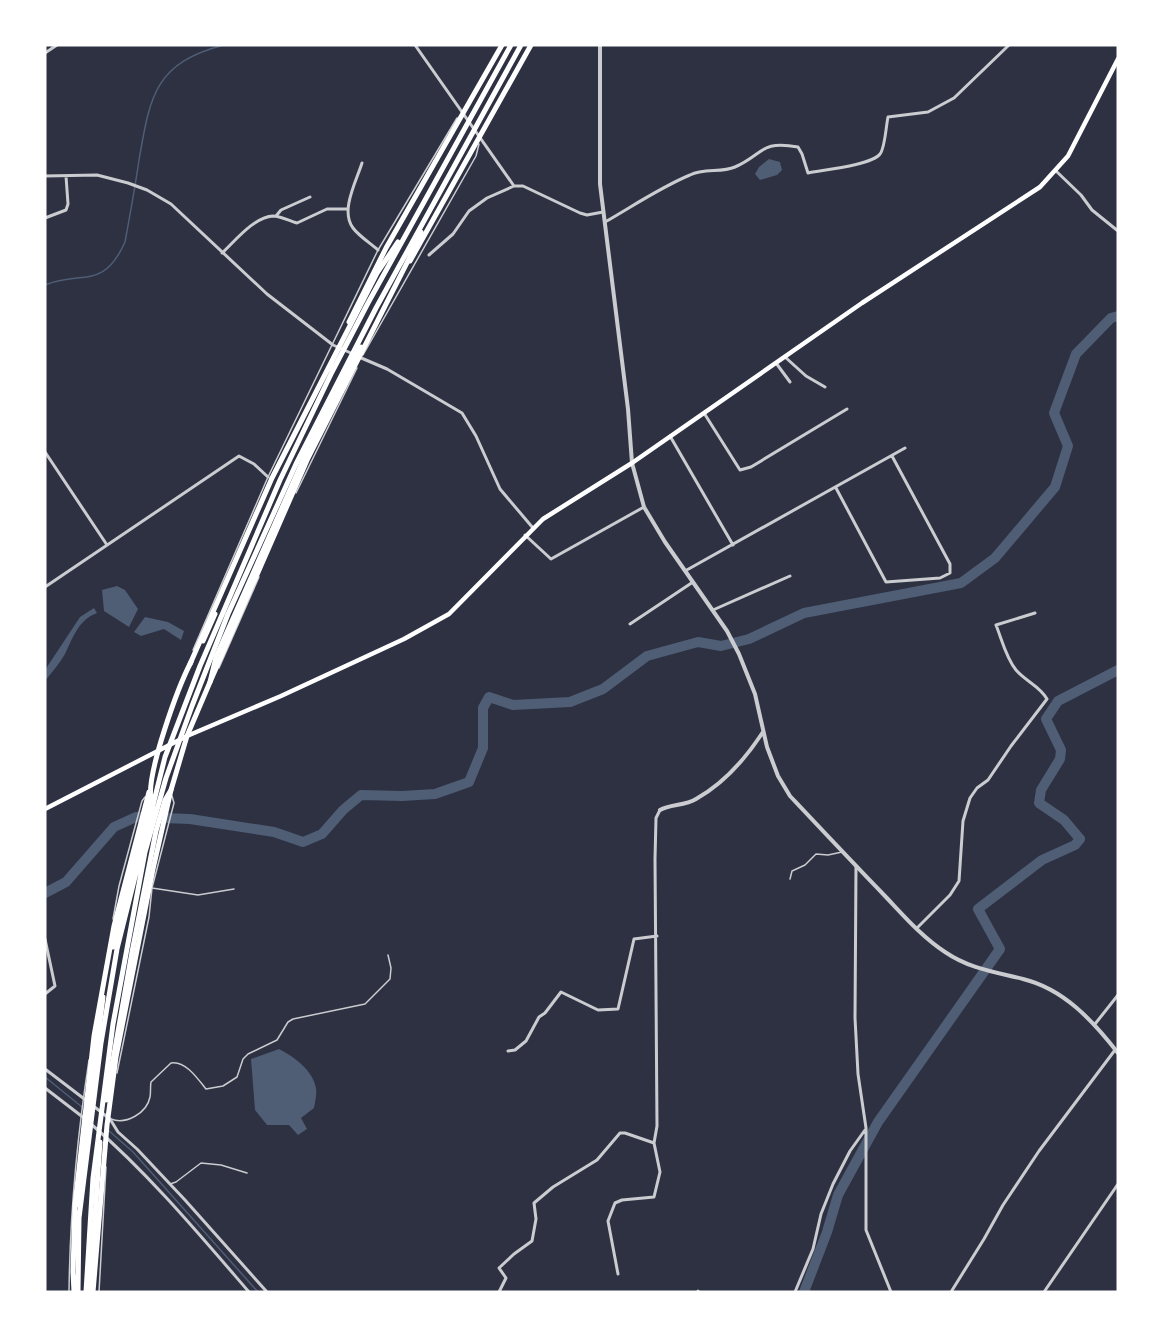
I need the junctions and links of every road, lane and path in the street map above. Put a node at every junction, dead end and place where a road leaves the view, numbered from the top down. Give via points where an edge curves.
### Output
1 (57, 45) edge
2 (415, 45) edge
3 (502, 45) edge
4 (512, 45) edge
5 (521, 45) edge
6 (531, 45) edge
7 (600, 45) edge
8 (1009, 45) edge
9 (45, 53) edge
10 (1118, 59) edge
11 (463, 115) junction
12 (480, 137) junction
13 (362, 164) dead end
14 (1056, 171) junction
15 (45, 176) edge
16 (66, 176) junction
17 (514, 186) junction
18 (310, 197) dead end
19 (348, 209) junction
20 (419, 211) junction
21 (603, 212) junction
22 (276, 216) junction
23 (426, 216) junction
24 (45, 218) edge
25 (605, 222) junction
26 (1118, 231) edge
27 (378, 250) junction
28 (222, 254) junction
29 (429, 255) dead end
30 (335, 346) junction
31 (359, 357) junction
32 (785, 357) junction
33 (776, 363) junction
34 (790, 382) dead end
35 (825, 387) dead end
36 (847, 409) dead end
37 (704, 413) junction
38 (670, 436) junction
39 (905, 448) dead end
40 (45, 452) edge
41 (892, 456) junction
42 (632, 463) junction
43 (268, 477) junction
44 (836, 488) junction
45 (644, 507) junction
46 (533, 528) junction
47 (525, 535) junction
48 (107, 545) junction
49 (733, 545) junction
50 (686, 571) junction
51 (790, 576) dead end
52 (693, 582) junction
53 (45, 587) edge
54 (713, 610) junction
55 (1035, 613) dead end
56 (630, 624) dead end
57 (190, 664) junction
58 (210, 682) junction
59 (764, 732) junction
60 (187, 736) junction
61 (158, 750) junction
62 (45, 809) edge
63 (660, 810) joint
64 (140, 823) junction
65 (164, 823) junction
66 (843, 852) junction
67 (856, 866) junction
68 (790, 879) dead end
69 (152, 888) junction
70 (234, 890) dead end
71 (917, 928) junction
72 (657, 936) junction
73 (45, 939) edge
74 (388, 955) dead end
75 (45, 994) edge
76 (1118, 995) edge
77 (1095, 1024) junction
78 (508, 1051) dead end
79 (1117, 1052) edge
80 (45, 1069) edge
81 (45, 1088) edge
82 (83, 1100) junction
83 (90, 1105) junction
84 (81, 1114) junction
85 (103, 1116) junction
86 (110, 1119) junction
87 (89, 1121) junction
88 (866, 1128) junction
89 (101, 1131) junction
90 (108, 1137) junction
91 (654, 1143) junction
92 (247, 1173) dead end
93 (1118, 1184) edge
94 (169, 1185) junction
95 (618, 1274) dead end
96 (69, 1292) edge
97 (76, 1292) edge
98 (90, 1292) edge
99 (99, 1292) edge
100 (249, 1292) edge
101 (267, 1292) edge
102 (499, 1292) edge
103 (795, 1292) edge
104 (891, 1292) edge
105 (951, 1292) edge
106 (1044, 1292) edge

1 - 9 street
2 - 11 street
3 - 11 main road
4 - 20 main road
5 - 23 main road
6 - 12 main road
7 - 21 street
8 - 25 street via 954,98 928,112 888,117 882,149 873,160 808,173 798,147 772,145 723,171 693,173
10 - 14 main road via 1068,156
11 - 12 street
11 - 27 lane via 456,118
11 - 30 main road
12 - 17 street
12 - 31 main road
13 - 19 street
14 - 26 street
14 - 32 main road via 1040,187
15 - 16 street
16 - 24 street via 66,210
16 - 28 street via 97,175 147,190 171,204
17 - 21 street via 533,190 580,213
17 - 29 street via 469,211 453,234
18 - 22 street via 280,210
19 - 22 street via 327,209 297,223
19 - 27 street via 353,229
20 - 57 main road via 377,273 272,478
20 - 97 main road via 368,303 280,480 165,757 117,949 101,1043 80,1218
21 - 25 street
22 - 28 street via 252,226
23 - 58 main road via 417,243 308,458
23 - 98 main road via 296,464 228,614 166,778 145,852 113,1024 93,1178
25 - 42 street
27 - 30 lane
28 - 30 street
30 - 31 street
30 - 43 lane
30 - 57 main road
31 - 46 street via 462,413 500,489
31 - 58 main road via 308,449 216,657
32 - 33 main road
32 - 35 street
33 - 34 street
33 - 37 main road
36 - 37 street via 741,470
37 - 38 main road
38 - 42 main road
38 - 49 street
39 - 41 street
40 - 48 street
41 - 44 street
41 - 44 street via 950,564 950,573 940,578 886,582
42 - 45 street
42 - 46 main road
43 - 48 street via 239,456
43 - 57 lane via 195,642
44 - 49 street
45 - 47 street via 551,559
45 - 50 street
46 - 47 main road
47 - 60 main road via 449,614 404,639
48 - 53 street
49 - 50 street
50 - 52 street
51 - 54 street
52 - 54 street
52 - 56 street
54 - 59 street via 739,654 755,694
55 - 71 street via 996,625 1017,672 1047,699 988,780 970,798 963,821 959,881 950,896
57 - 61 main road
58 - 60 main road
59 - 63 street via 743,760 694,801
59 - 66 street via 778,776 790,796
60 - 61 main road
60 - 65 main road
61 - 62 main road
61 - 64 main road
63 - 72 street via 656,818
64 - 82 lane via 119,886
64 - 83 main road via 106,973
64 - 97 main road via 114,926 94,1036 75,1205
65 - 69 lane
65 - 85 main road via 149,862
65 - 98 main road via 116,1057
66 - 67 street
66 - 68 lane via 816,854 805,865 792,870
67 - 71 street
67 - 88 street via 857,1063
69 - 70 lane via 198,895
69 - 86 lane
71 - 77 street via 965,964 1052,990
72 - 78 street via 634,939 618,1010 598,1010 561,992 539,1017 526,1041
72 - 91 street
73 - 75 street via 55,986
74 - 86 lane via 390,980 365,1004 293,1018 277,1040 248,1054 237,1077 223,1086 206,1089 179,1063 171,1063 151,1082 150,1097 141,1112 130,1119
76 - 77 street
77 - 79 street
79 - 105 street via 1039,1151
80 - 82 street
81 - 84 street
82 - 83 street
82 - 84 lane
83 - 85 street
83 - 87 main road
84 - 87 street
84 - 96 lane via 72,1201
85 - 86 street
85 - 89 main road
86 - 90 lane
86 - 94 street
87 - 89 street
87 - 97 main road via 77,1214
88 - 103 street via 850,1151 820,1214 813,1249
88 - 104 street via 866,1230
89 - 90 street
89 - 98 main road
90 - 99 lane
90 - 100 street
91 - 95 street via 660,1172 654,1197 615,1203 608,1221
91 - 102 street via 620,1133 597,1160 534,1203 537,1219 532,1241 500,1268 506,1278
92 - 94 lane via 201,1163
93 - 106 street
94 - 101 street

